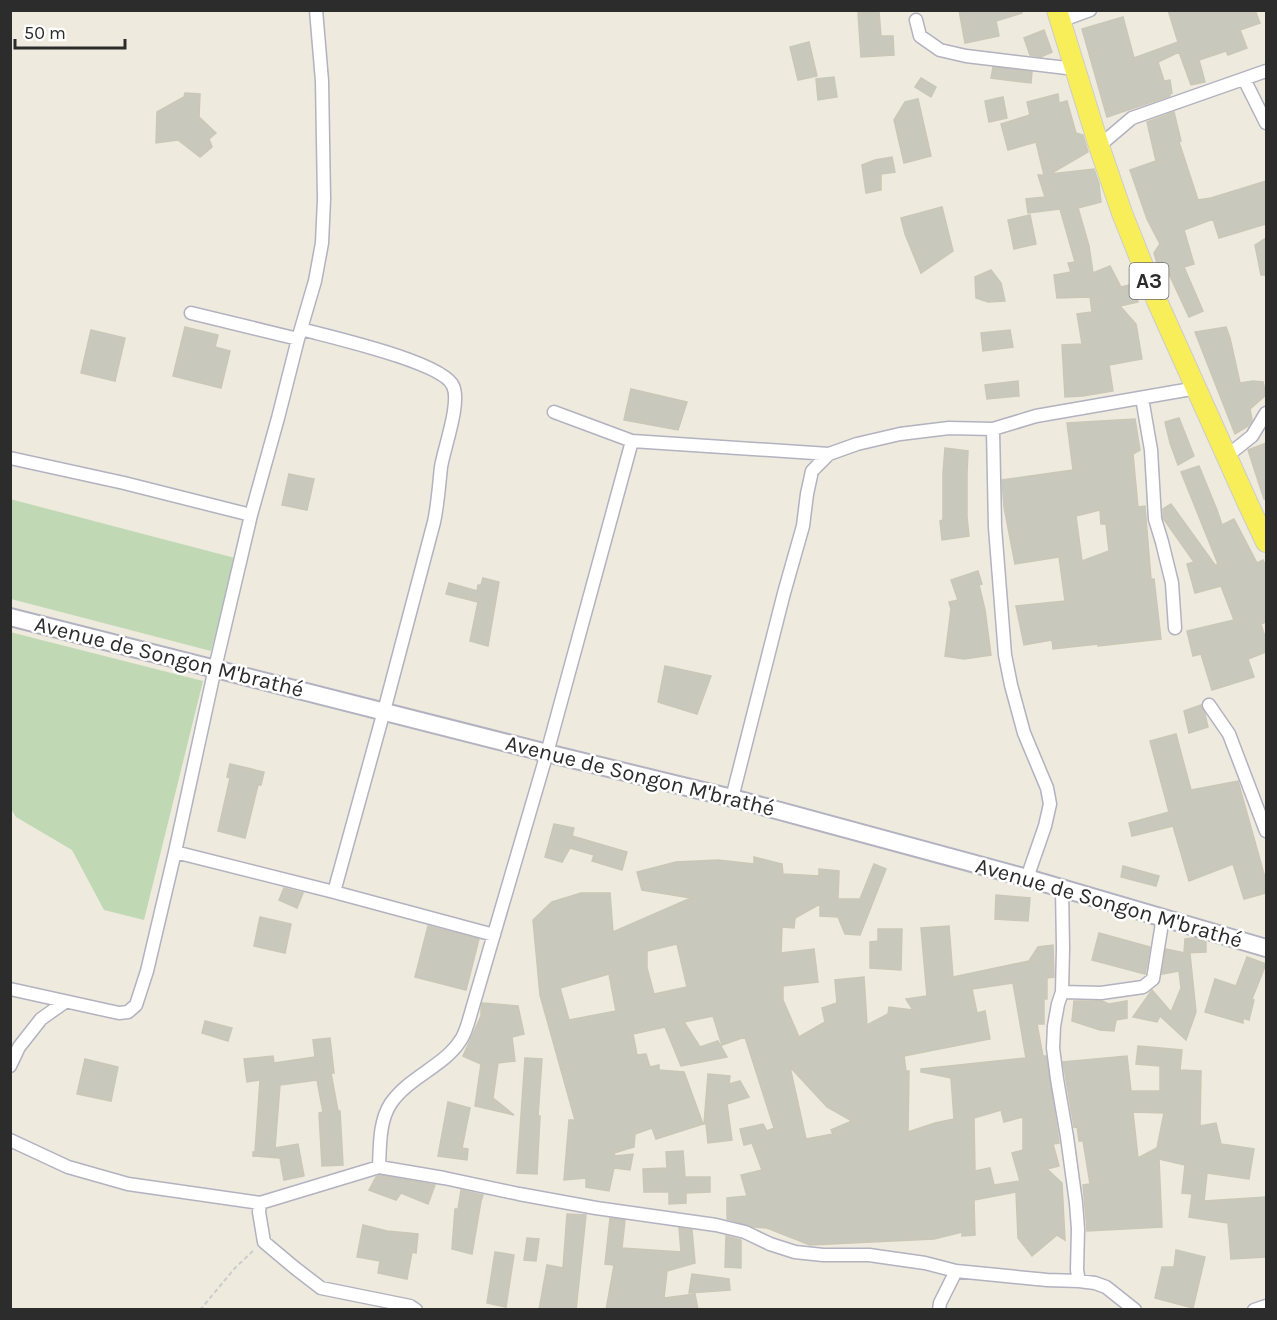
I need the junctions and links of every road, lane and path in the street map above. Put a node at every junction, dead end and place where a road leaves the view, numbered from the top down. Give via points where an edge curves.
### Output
1 (316, 10) edge
2 (1090, 10) edge
3 (1058, 16) edge
4 (916, 20) dead end
5 (1075, 69) junction
6 (1266, 71) edge
7 (1244, 79) junction
8 (1266, 123) edge
9 (1099, 146) junction
10 (191, 313) dead end
11 (300, 334) junction
12 (1197, 388) junction
13 (1142, 398) junction
14 (554, 412) dead end
15 (1266, 413) edge
16 (993, 429) junction
17 (632, 441) junction
18 (829, 454) junction
19 (1227, 456) junction
20 (10, 458) edge
21 (251, 515) junction
22 (1266, 542) edge
23 (10, 617) edge
24 (1175, 628) dead end
25 (215, 668) junction
26 (1209, 705) dead end
27 (384, 711) junction
28 (547, 753) junction
29 (732, 798) junction
30 (1266, 831) edge
31 (175, 852) junction
32 (1027, 878) junction
33 (1062, 888) junction
34 (334, 892) junction
35 (1163, 917) junction
36 (494, 935) junction
37 (1266, 948) edge
38 (10, 989) edge
39 (1062, 992) junction
40 (65, 1002) junction
41 (10, 1066) edge
42 (10, 1140) edge
43 (379, 1167) junction
44 (260, 1203) junction
45 (264, 1242) junction
46 (956, 1271) junction
47 (1079, 1281) junction
48 (1266, 1306) edge
49 (1129, 1307) edge
50 (200, 1310) edge
51 (416, 1310) edge
52 (939, 1310) edge
53 (1254, 1310) edge

1 - 11 street via 322,81 322,243
2 - 3 street
3 - 5 main road, A3
4 - 5 street via 920,36 940,50
5 - 9 main road, A3
6 - 7 street
7 - 8 street
7 - 9 street via 1132,118
9 - 12 main road, A3 via 1157,301
10 - 11 street
11 - 21 street
11 - 27 street via 405,359 436,371 449,379 454,388 438,503
12 - 13 street
12 - 19 main road, A3
13 - 16 street via 1036,416
13 - 24 street via 1151,450 1155,519 1172,583
14 - 17 street
15 - 19 street via 1252,436
16 - 18 street via 949,428 900,434
16 - 32 street via 995,527 1005,655 1024,734 1050,804
17 - 18 street
17 - 28 street
18 - 29 street via 812,471 803,526
19 - 22 main road, A3
20 - 21 street
21 - 25 street
23 - 25 street, Avenue de Songon M'brathé
25 - 27 street, Avenue de Songon M'brathé
25 - 31 street
26 - 30 street via 1230,734
27 - 28 street, Avenue de Songon M'brathé
27 - 34 street
28 - 29 street, Avenue de Songon M'brathé
28 - 36 street
29 - 32 street, Avenue de Songon M'brathé
31 - 34 street
31 - 40 street via 136,1005 119,1013
32 - 33 street, Avenue de Songon M'brathé
33 - 35 street, Avenue de Songon M'brathé
33 - 39 street
34 - 36 street
35 - 37 street, Avenue de Songon M'brathé
35 - 39 street via 1153,979 1143,987 1101,993
36 - 43 street via 461,1040 391,1104 383,1122
38 - 40 street
39 - 47 street via 1053,1048 1076,1203
40 - 41 street via 41,1019
42 - 44 street via 69,1167 128,1184
43 - 44 street
43 - 46 street via 596,1208 716,1225 795,1252 869,1255
44 - 45 street
45 - 50 path via 235,1268
45 - 51 street via 321,1288
46 - 47 street
46 - 52 street
47 - 49 street via 1106,1287
48 - 53 street

